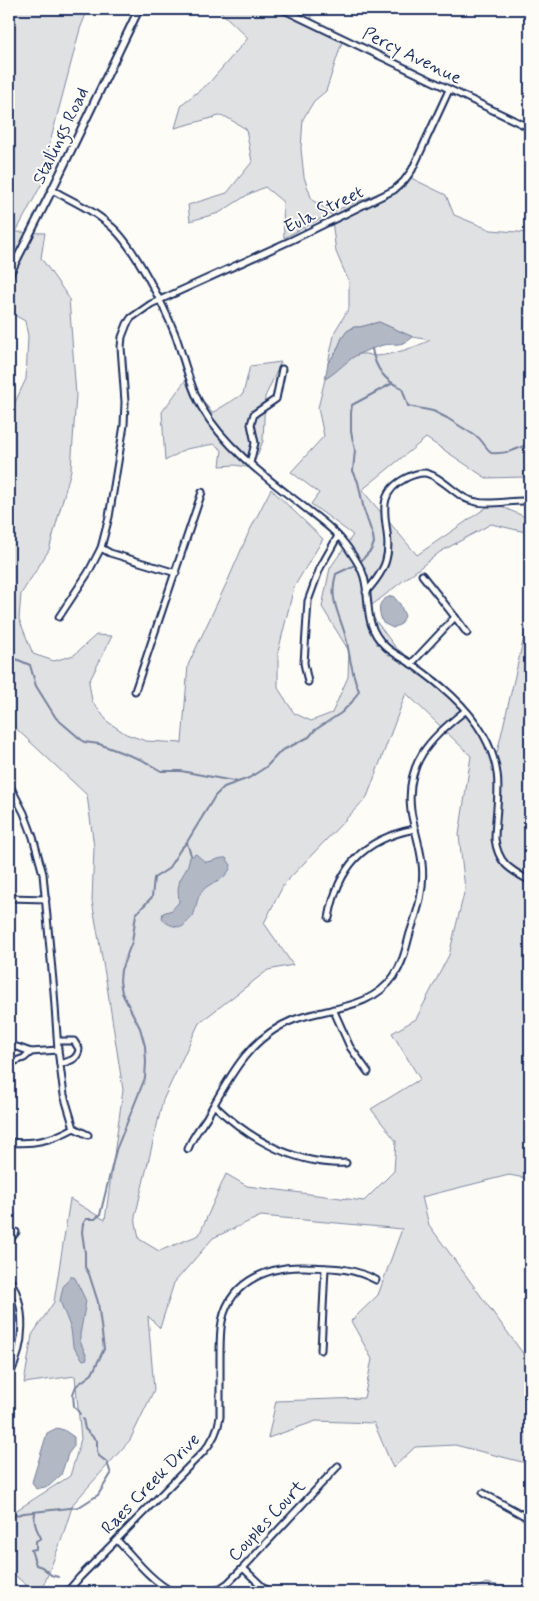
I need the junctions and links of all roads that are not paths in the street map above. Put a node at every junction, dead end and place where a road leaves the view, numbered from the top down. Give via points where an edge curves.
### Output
1 (139, 9) edge
2 (282, 9) edge
3 (449, 90) junction
4 (530, 128) edge
5 (52, 190) junction
6 (9, 274) edge
7 (159, 301) junction
8 (282, 369) dead end
9 (250, 463) junction
10 (202, 492) dead end
11 (523, 501) dead end
12 (338, 536) junction
13 (101, 548) junction
14 (176, 573) junction
15 (422, 575) dead end
16 (366, 593) junction
17 (59, 617) dead end
18 (455, 617) junction
19 (467, 632) dead end
20 (411, 664) junction
21 (308, 682) dead end
22 (135, 690) dead end
23 (465, 711) junction
24 (9, 784) edge
25 (415, 829) junction
26 (530, 881) edge
27 (9, 898) edge
28 (46, 899) junction
29 (329, 918) dead end
30 (333, 1009) junction
31 (58, 1040) junction
32 (9, 1048) edge
33 (58, 1050) junction
34 (31, 1052) junction
35 (9, 1059) edge
36 (60, 1064) junction
37 (368, 1072) dead end
38 (214, 1105) junction
39 (74, 1128) junction
40 (88, 1135) dead end
41 (9, 1142) edge
42 (188, 1149) dead end
43 (346, 1163) dead end
44 (16, 1232) dead end
45 (9, 1241) edge
46 (325, 1268) junction
47 (9, 1278) edge
48 (376, 1280) dead end
49 (321, 1350) dead end
50 (9, 1376) edge
51 (338, 1466) dead end
52 (483, 1493) dead end
53 (530, 1519) edge
54 (117, 1540) junction
55 (243, 1568) junction
56 (67, 1592) edge
57 (174, 1592) edge
58 (214, 1592) edge
59 (268, 1592) edge

1 - 5 street, Stallings Road
2 - 3 street, Percy Avenue
3 - 4 street, Percy Avenue
3 - 7 street, Eula Street via 412,170 394,190
5 - 6 street, Stallings Road
5 - 7 street via 114,228 126,242
7 - 9 street via 175,334 202,408 228,442
7 - 13 street, Eula Street via 134,315 122,337 124,425
8 - 9 street via 276,399 254,414 250,424 255,443
9 - 12 street
10 - 14 street
11 - 16 street via 480,503 464,498 425,473 398,483 388,492 384,504 389,543 386,562
12 - 16 street via 361,568
12 - 21 street via 320,568 308,601 304,663
13 - 14 street
13 - 17 street, Eula Street
14 - 22 street
15 - 18 street
16 - 20 street via 369,618 376,635 389,650
18 - 19 street
18 - 20 street
20 - 23 street via 444,688
23 - 25 street via 431,740 416,764 410,792
23 - 26 street via 484,736 496,766 499,789 495,839 498,853 509,868
24 - 28 street via 33,837
25 - 29 street via 381,839 355,858 338,884
25 - 30 street via 422,863 422,889 399,967 389,982 374,995
27 - 28 street
28 - 31 street
30 - 37 street via 350,1047
30 - 38 street via 292,1021 261,1038 238,1063
31 - 33 street
31 - 36 street via 74,1041 79,1049 74,1059
32 - 34 street
33 - 34 street
33 - 36 street
34 - 35 street via 14,1062
36 - 39 street via 64,1094
38 - 42 street
38 - 43 street via 254,1137 278,1150 310,1160
39 - 40 street
39 - 41 street via 43,1142
44 - 45 street
46 - 48 street, Raes Creek Drive via 351,1270
46 - 49 street
46 - 54 street, Raes Creek Drive via 272,1270 251,1279 235,1295 221,1327 220,1417 213,1440
47 - 50 street via 18,1297 22,1325 17,1357
51 - 55 street, Couples Court
52 - 53 street
54 - 56 street, Raes Creek Drive
54 - 57 street via 163,1586
55 - 58 street, Couples Court
55 - 59 street

